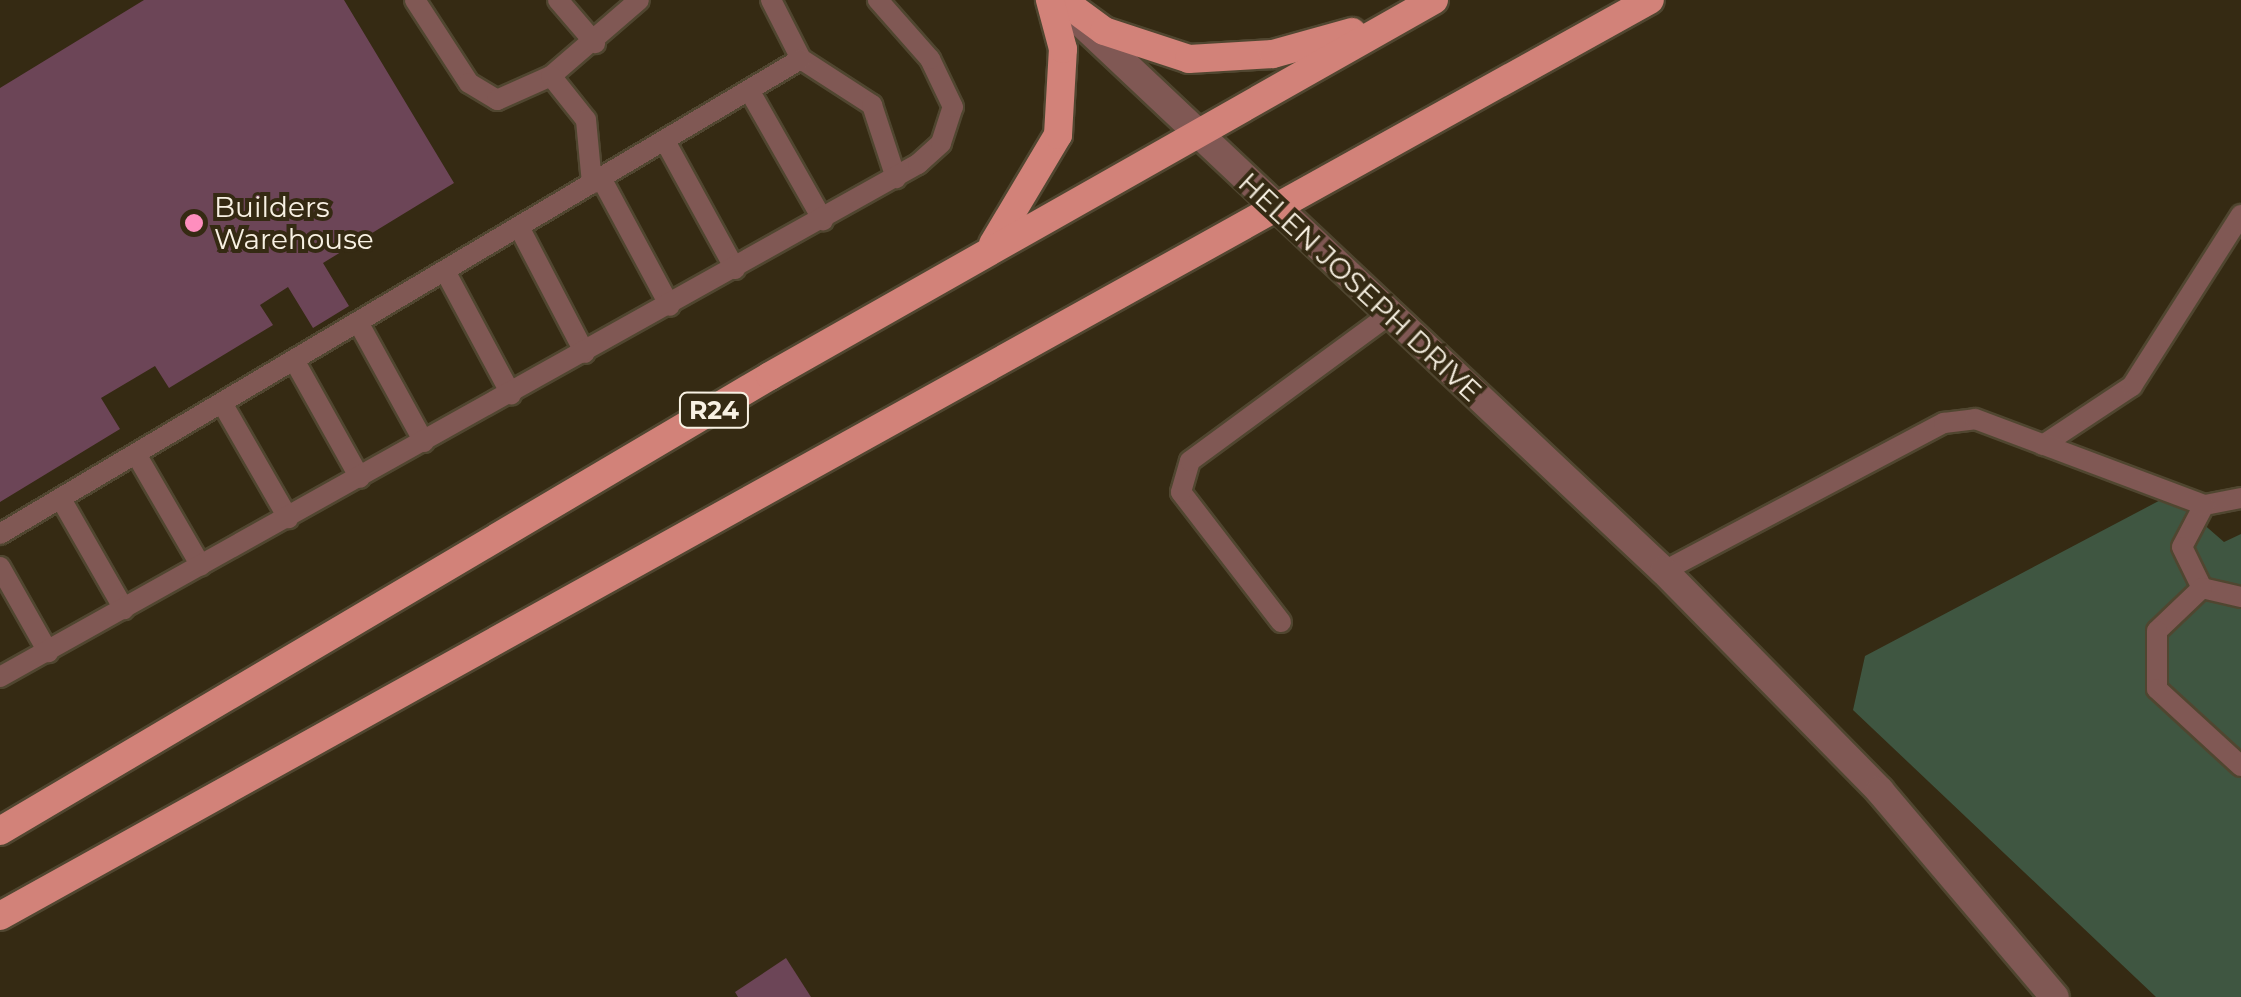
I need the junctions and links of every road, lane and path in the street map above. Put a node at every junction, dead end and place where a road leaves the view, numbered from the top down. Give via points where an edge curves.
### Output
1 (414, 0) edge
2 (558, 0) edge
3 (639, 0) edge
4 (771, 0) edge
5 (878, 0) edge
6 (1050, 0) edge
7 (1060, 0) edge
8 (1650, 0) edge
9 (1422, 6) edge
10 (595, 43) junction
11 (801, 59) junction
12 (551, 76) junction
13 (749, 90) junction
14 (1194, 135) junction
15 (665, 140) junction
16 (896, 178) junction
17 (596, 181) junction
18 (1278, 209) junction
19 (2241, 215) edge
20 (823, 220) junction
21 (518, 227) junction
22 (986, 254) junction
23 (735, 270) junction
24 (444, 271) junction
25 (670, 306) junction
26 (1390, 314) junction
27 (358, 322) junction
28 (585, 353) junction
29 (294, 360) junction
30 (511, 394) junction
31 (222, 403) junction
32 (424, 442) junction
33 (2043, 445) junction
34 (136, 454) junction
35 (360, 478) junction
36 (61, 498) junction
37 (2241, 498) edge
38 (2204, 506) junction
39 (288, 518) junction
40 (0, 534) edge
41 (201, 566) junction
42 (0, 568) edge
43 (1664, 572) junction
44 (2202, 588) junction
45 (2241, 597) edge
46 (124, 610) junction
47 (1280, 622) dead end
48 (48, 652) junction
49 (0, 676) edge
50 (2241, 766) edge
51 (0, 832) edge
52 (0, 916) edge
53 (2055, 997) edge

1 - 12 lane via 482,95 514,97
2 - 10 lane
3 - 10 lane
4 - 11 lane
5 - 16 lane via 930,59 953,107 941,143
6 - 22 main road via 1062,49 1058,135
7 - 9 main road via 1104,31 1189,59 1273,54
7 - 14 street, HELEN JOSEPH DRIVE
8 - 18 main road
9 - 14 main road, R24
10 - 12 lane
11 - 13 lane
11 - 16 lane via 872,105
12 - 17 lane via 586,120
13 - 15 lane
13 - 20 lane
14 - 18 street, HELEN JOSEPH DRIVE
14 - 22 main road, R24
15 - 17 lane
15 - 23 lane
16 - 20 lane
17 - 21 lane
17 - 25 lane
18 - 26 street, HELEN JOSEPH DRIVE
18 - 52 main road
19 - 33 lane via 2132,386
20 - 23 lane
21 - 24 lane
21 - 28 lane
22 - 51 main road, R24
23 - 25 lane
24 - 27 lane
24 - 30 lane
25 - 28 lane
26 - 43 street, HELEN JOSEPH DRIVE
26 - 47 lane via 1190,461 1182,492
27 - 29 lane
27 - 32 lane
28 - 30 lane
29 - 31 lane
29 - 35 lane
30 - 32 lane
31 - 34 lane
31 - 39 lane
32 - 35 lane
33 - 38 lane
33 - 43 lane via 1975,419 1944,424
34 - 36 lane
34 - 41 lane
35 - 39 lane
36 - 40 lane
36 - 46 lane
37 - 38 lane
38 - 44 lane via 2182,547
39 - 41 lane
41 - 46 lane
42 - 48 lane
43 - 53 street, HELEN JOSEPH DRIVE via 1880,791
44 - 45 lane
44 - 50 lane via 2157,631 2156,689
46 - 48 lane
48 - 49 lane

